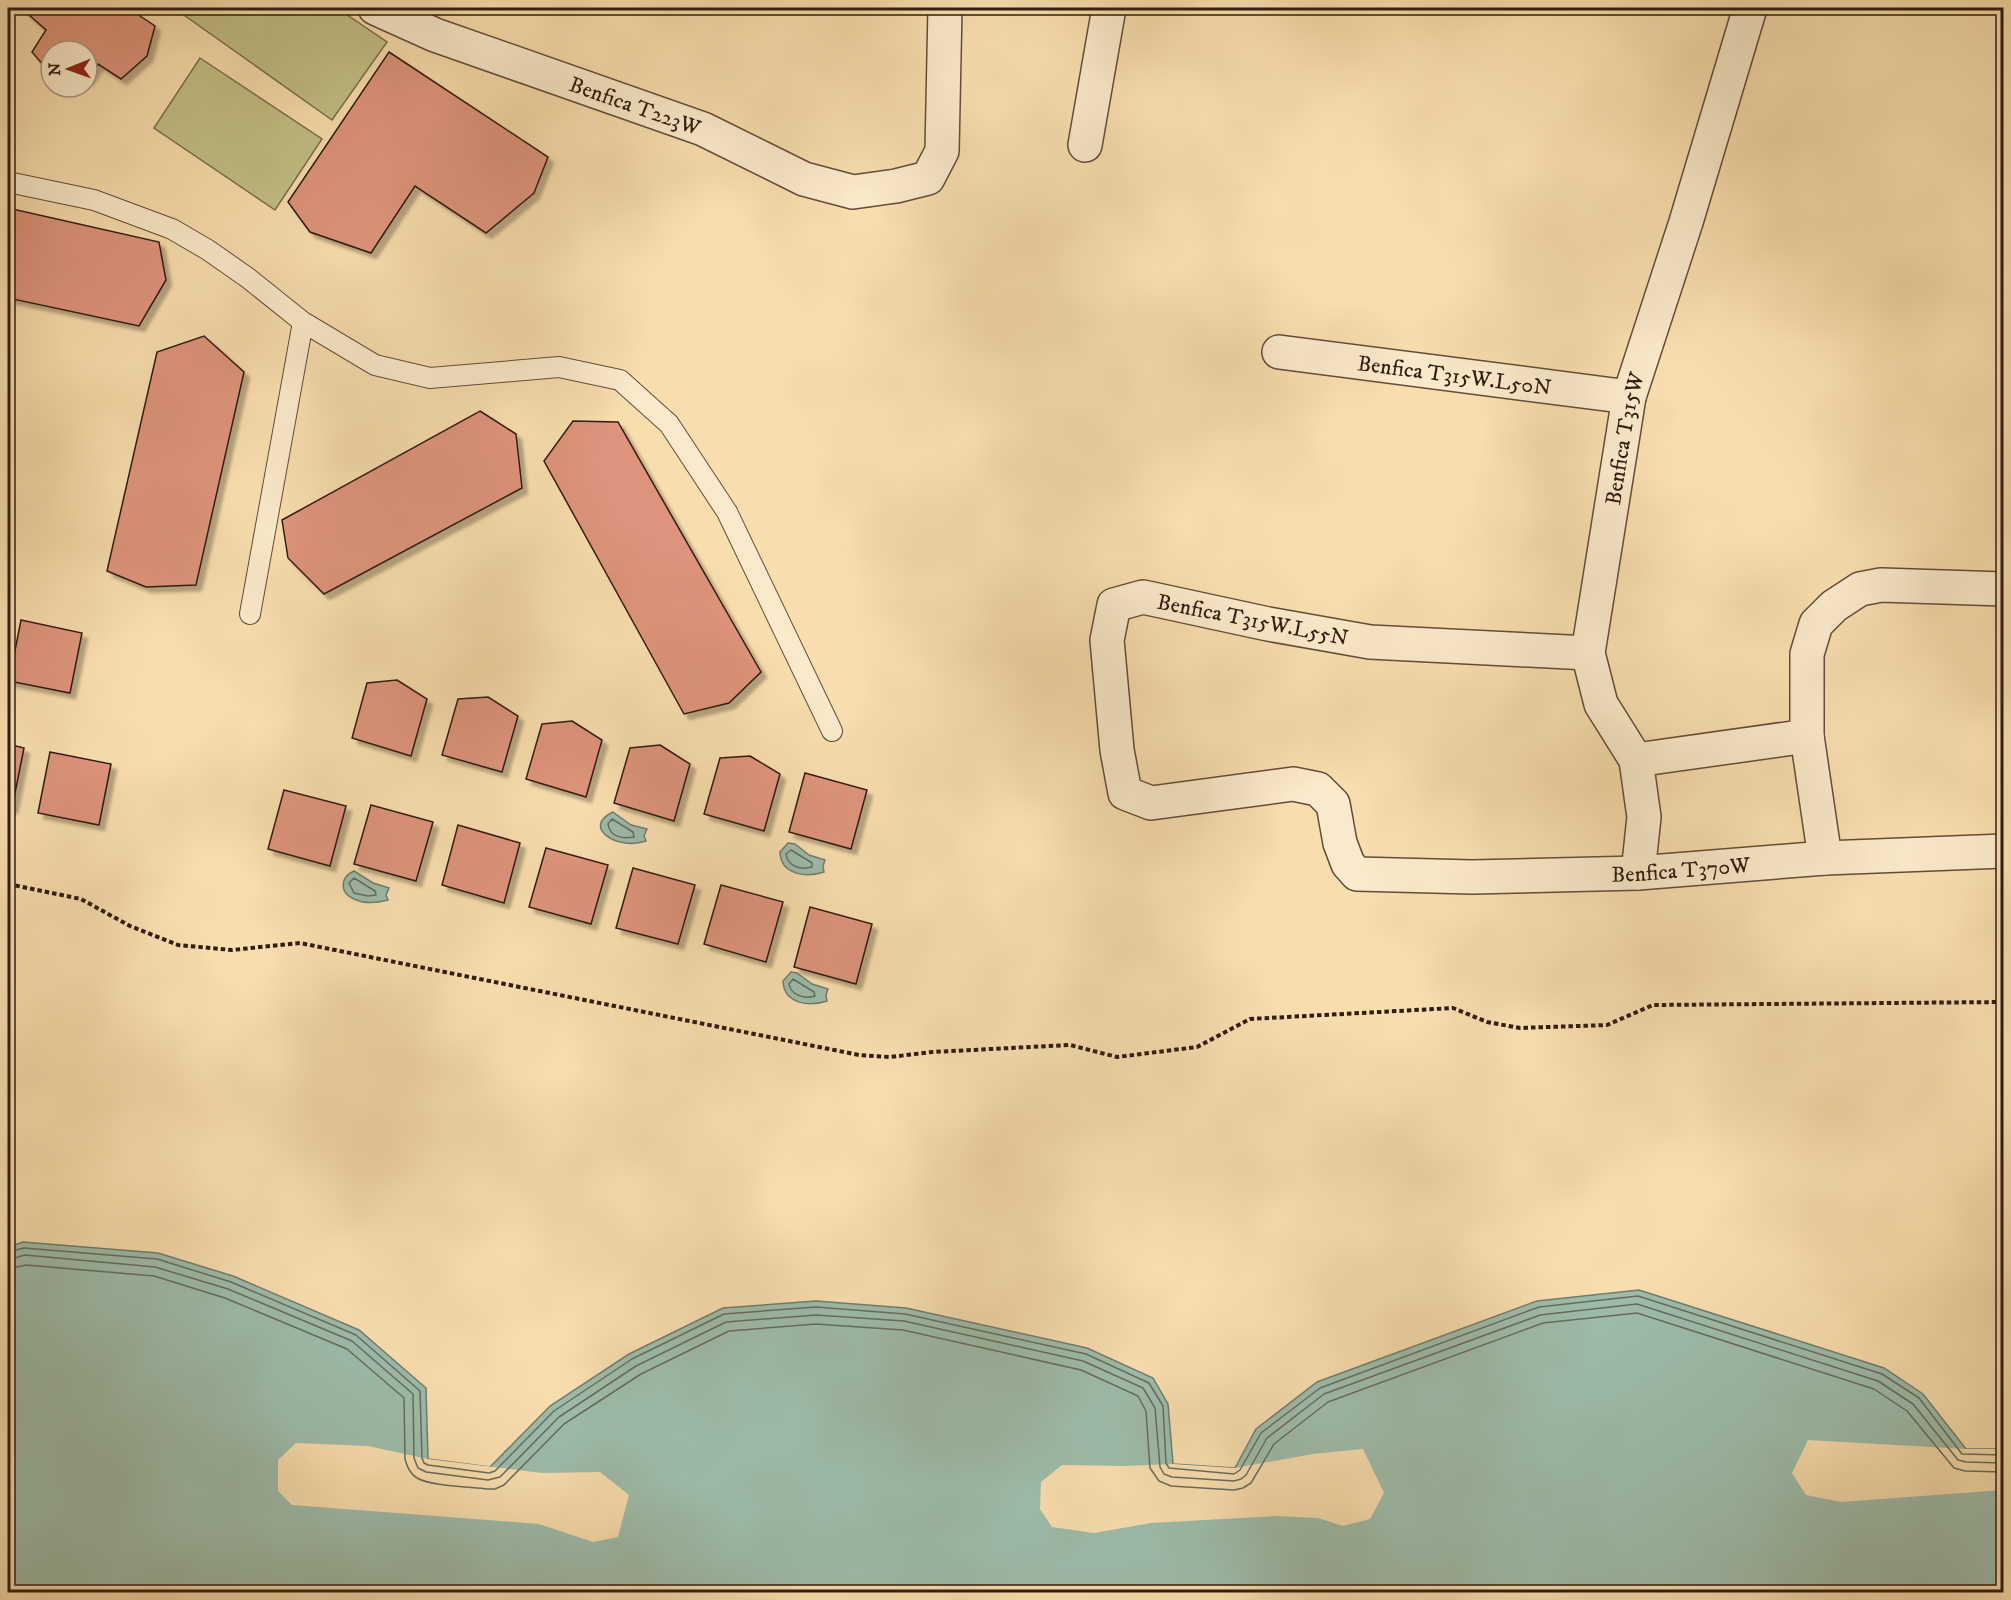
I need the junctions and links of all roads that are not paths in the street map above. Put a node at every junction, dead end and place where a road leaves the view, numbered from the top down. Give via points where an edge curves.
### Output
1 (375, 8) edge
2 (945, 8) edge
3 (1109, 8) edge
4 (1750, 8) edge
5 (1085, 145) dead end
6 (8, 182) edge
7 (303, 322) junction
8 (1279, 352) dead end
9 (1629, 397) junction
10 (2004, 589) edge
11 (250, 615) dead end
12 (1588, 653) junction
13 (832, 730) dead end
14 (1807, 736) junction
15 (1636, 760) junction
16 (2004, 851) edge
17 (1825, 858) junction
18 (1638, 873) junction
19 (1357, 874) joint

1 - 2 street, Benfica T223W via 435,35 703,129 804,179 853,192 928,177 942,151
3 - 5 street
4 - 9 street, Benfica T315W
6 - 7 lane via 94,200 172,229 248,278
7 - 11 lane
7 - 13 lane via 375,365 430,378 559,367 620,380 669,424 727,512
8 - 9 street, Benfica T315W.L50N
9 - 12 street, Benfica T315W
10 - 14 street via 1881,585 1860,589 1834,606 1816,624 1807,654
12 - 15 street, Benfica T315W via 1601,704
12 - 19 street, Benfica T315W.L55N via 1370,642 1143,597 1114,605 1107,640 1125,793 1152,803 1293,784 1318,789 1333,804 1340,843 1348,864
14 - 15 street
14 - 17 street
15 - 18 street, Benfica T315W via 1644,817
16 - 17 street, Benfica T370W
17 - 18 street, Benfica T370W
18 - 19 street, Benfica T370W via 1472,877

